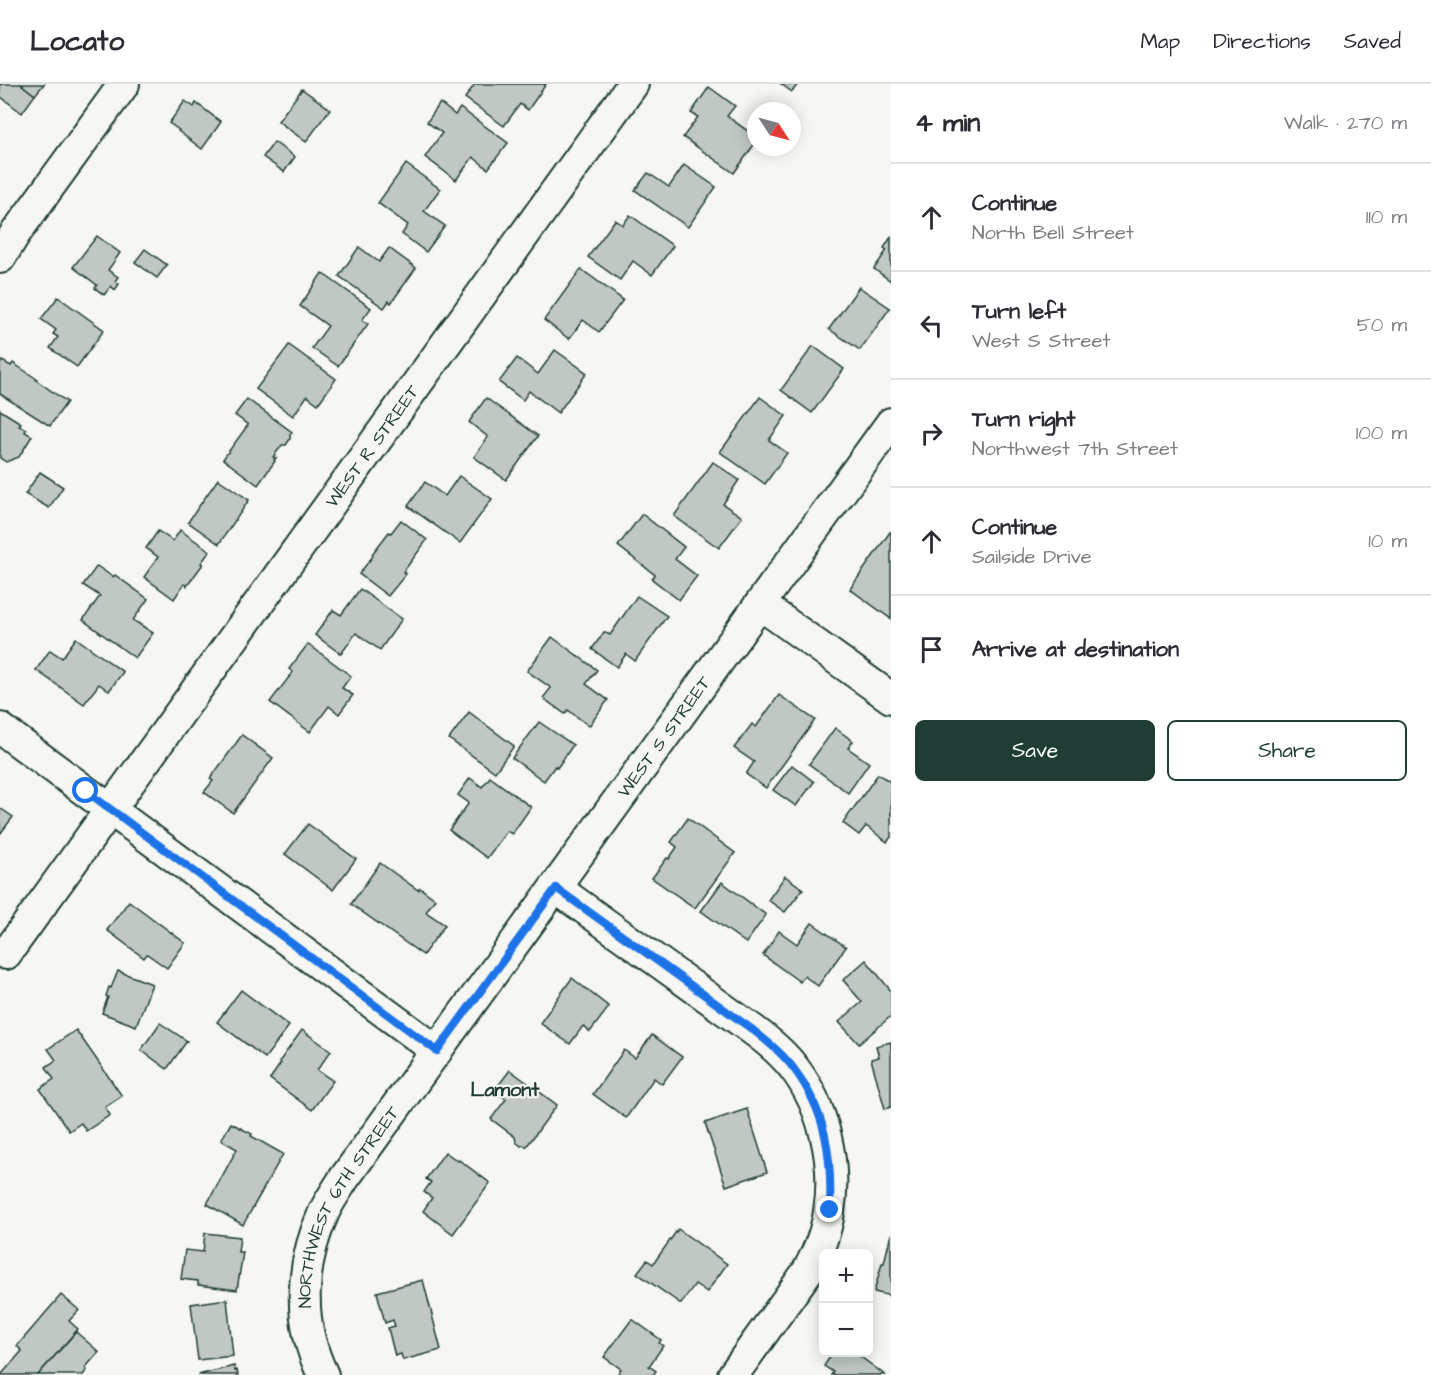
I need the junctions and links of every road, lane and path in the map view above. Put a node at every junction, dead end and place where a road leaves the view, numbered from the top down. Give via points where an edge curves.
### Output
1 (124, 84) edge
2 (633, 84) edge
3 (0, 258) edge
4 (891, 423) edge
5 (761, 605) junction
6 (891, 698) edge
7 (0, 728) edge
8 (110, 809) junction
9 (556, 888) junction
10 (6, 954) dead end
11 (437, 1051) junction
12 (323, 1375) edge
13 (733, 1375) edge

1 - 3 street
2 - 8 street, WEST R STREET
4 - 5 street, WEST S STREET
5 - 6 street
5 - 9 street, WEST S STREET
7 - 8 street
8 - 10 street, WEST R STREET
8 - 11 street
9 - 11 street, WEST S STREET
9 - 13 street via 780,1053 809,1092 821,1120 831,1179 830,1210 821,1243 807,1272
11 - 12 street, NORTHWEST 6TH STREET via 343,1180 324,1210 312,1242 304,1301 308,1334

